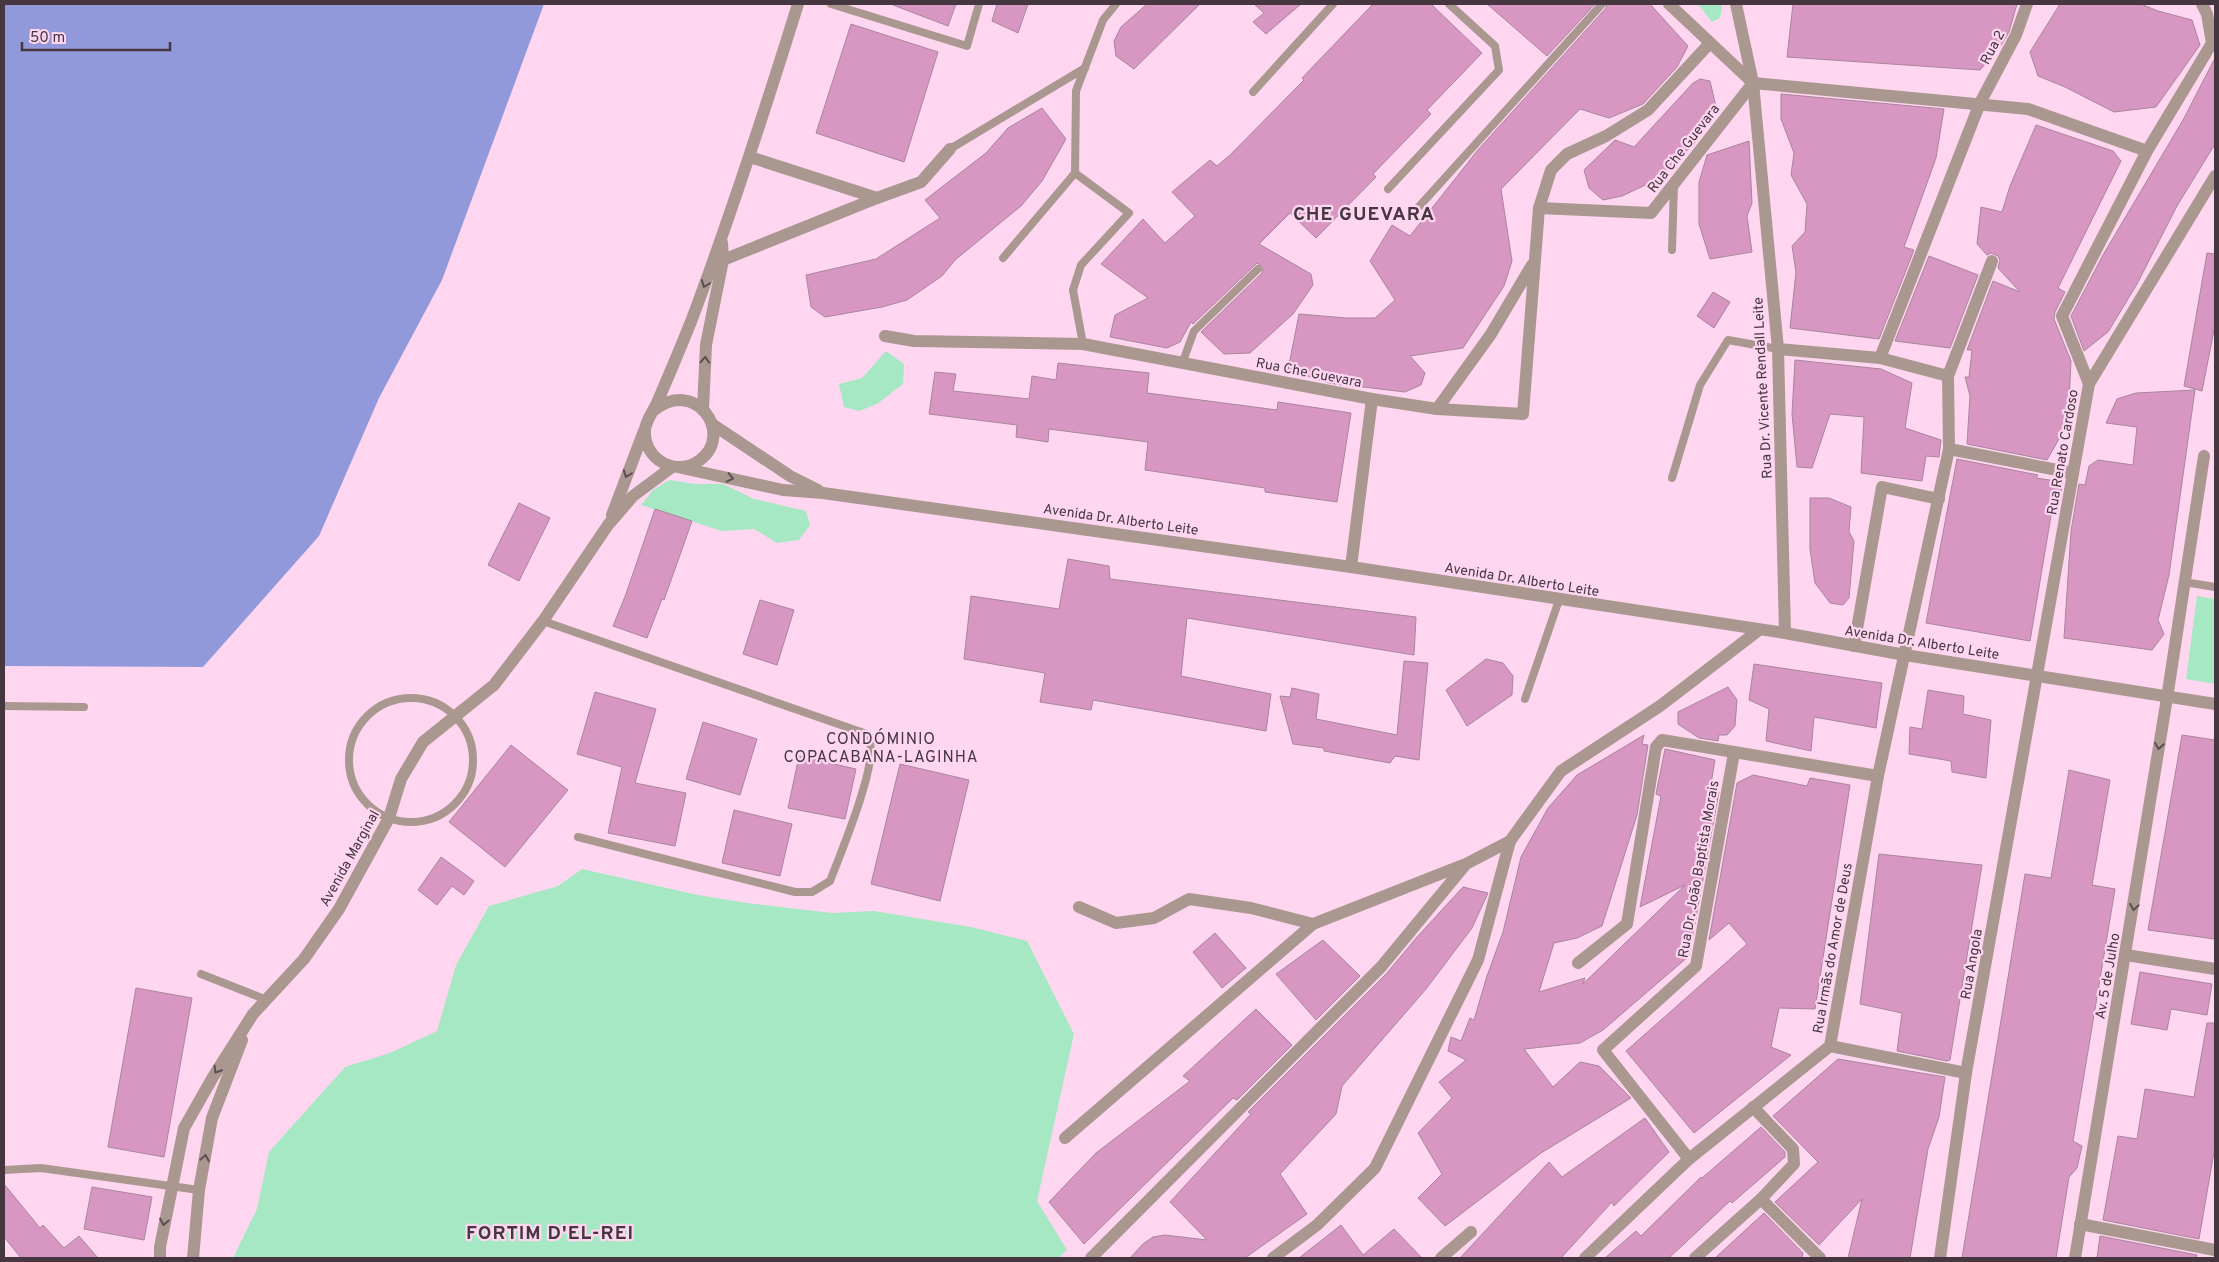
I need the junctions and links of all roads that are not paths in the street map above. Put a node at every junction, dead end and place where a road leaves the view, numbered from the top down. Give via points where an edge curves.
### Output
1 (798, 4) edge
2 (830, 4) edge
3 (979, 4) edge
4 (1116, 4) edge
5 (1333, 4) edge
6 (1449, 4) edge
7 (1602, 4) edge
8 (1668, 4) edge
9 (1736, 4) edge
10 (2027, 4) edge
11 (2202, 4) edge
12 (1710, 43) junction
13 (1084, 68) junction
14 (1753, 83) junction
15 (1253, 92) dead end
16 (1980, 103) junction
17 (950, 149) joint
18 (2147, 151) junction
19 (750, 157) junction
20 (1075, 173) junction
21 (2215, 176) edge
22 (1674, 185) junction
23 (1388, 189) dead end
24 (877, 198) junction
25 (1539, 208) junction
26 (1414, 211) dead end
27 (722, 238) junction
28 (1672, 250) dead end
29 (1003, 258) dead end
30 (723, 260) junction
31 (1534, 260) junction
32 (1992, 261) dead end
33 (1258, 268) dead end
34 (885, 336) dead end
35 (1083, 344) junction
36 (1778, 349) junction
37 (1880, 358) junction
38 (1182, 364) junction
39 (1948, 376) junction
40 (2089, 384) junction
41 (1372, 399) junction
42 (703, 409) junction
43 (1437, 409) junction
44 (653, 412) junction
45 (712, 424) junction
46 (645, 429) junction
47 (1949, 449) junction
48 (2204, 456) dead end
49 (677, 467) junction
50 (2073, 473) junction
51 (1672, 478) dead end
52 (822, 492) junction
53 (1938, 499) junction
54 (608, 525) junction
55 (1351, 567) junction
56 (2184, 582) junction
57 (2215, 587) edge
58 (1559, 600) junction
59 (543, 621) junction
60 (1759, 630) junction
61 (1784, 633) junction
62 (1854, 646) junction
63 (1906, 655) junction
64 (2037, 675) junction
65 (2167, 698) junction
66 (1525, 699) dead end
67 (2215, 704) edge
68 (4, 706) edge
69 (84, 708) dead end
70 (454, 715) junction
71 (1734, 753) junction
72 (1878, 776) junction
73 (389, 818) junction
74 (578, 837) dead end
75 (1510, 840) junction
76 (1466, 864) junction
77 (1079, 907) dead end
78 (1313, 924) junction
79 (2126, 955) junction
80 (1578, 963) dead end
81 (2215, 969) edge
82 (201, 974) dead end
83 (267, 1000) junction
84 (253, 1014) junction
85 (1830, 1046) junction
86 (1966, 1073) junction
87 (1753, 1108) junction
88 (1065, 1138) dead end
89 (1689, 1159) junction
90 (4, 1170) edge
91 (171, 1185) junction
92 (199, 1190) junction
93 (1761, 1199) junction
94 (2080, 1224) junction
95 (1471, 1232) dead end
96 (2215, 1250) edge
97 (160, 1258) edge
98 (192, 1258) edge
99 (1091, 1258) edge
100 (1273, 1258) edge
101 (1441, 1258) edge
102 (1585, 1258) edge
103 (1695, 1258) edge
104 (1820, 1258) edge
105 (1940, 1258) edge
106 (2075, 1258) edge

1 - 19 street
2 - 3 lane via 967,46
4 - 13 lane via 1103,20
5 - 15 lane
6 - 23 lane via 1496,46 1499,70
7 - 26 lane
8 - 12 street
9 - 14 street, Rua Dr. Vicente Rendall Leite
10 - 16 street, Rua 2 via 2016,35
11 - 18 street via 2212,43
12 - 14 street
12 - 25 street, Rua Che Guevara via 1648,110 1606,136 1567,154 1551,170
13 - 17 lane
13 - 20 lane via 1076,91
14 - 16 street
14 - 22 street, Rua Che Guevara
14 - 36 street, Rua Dr. Vicente Rendall Leite
16 - 18 street via 2028,109
16 - 37 street, Rua 2
17 - 24 street via 921,182
18 - 40 street via 2062,316
19 - 24 street
19 - 27 street
20 - 29 lane
20 - 35 lane via 1129,213 1081,265 1073,290
21 - 40 street, Rua Renato Cardoso
22 - 25 street, Rua Che Guevara via 1651,213
22 - 28 lane
24 - 30 street
25 - 31 street, Rua Che Guevara
27 - 30 street
27 -> 44 street
42 -> 30 street via 706,345
31 - 43 street via 1491,334
31 - 43 street, Rua Che Guevara via 1522,414
32 - 39 street
33 - 38 lane via 1194,331
34 - 35 street, Rua Che Guevara via 914,341
35 - 38 street, Rua Che Guevara
36 - 37 street
36 - 51 lane via 1728,340 1700,385
36 - 61 street, Rua Dr. Vicente Rendall Leite
37 - 39 street
38 - 41 street, Rua Che Guevara
39 - 47 street, Rua Irmãs do Amor de Deus
40 - 50 street, Rua Renato Cardoso
41 - 43 street, Rua Che Guevara
41 - 55 street
42 - 44 street via 694,403 672,400
42 - 45 street
44 - 46 street
45 - 49 street via 712,444 707,453 701,460
45 - 52 street, Avenida Dr. Alberto Leite via 790,476
46 - 49 street via 648,449 654,457 662,464
46 -> 54 street, Avenida Marginal
47 - 50 street
47 - 53 street, Rua Irmãs do Amor de Deus
48 - 56 street, Av. 5 de Julho
49 -> 52 street, Avenida Dr. Alberto Leite via 783,490
49 - 54 street, Avenida Marginal via 633,496
50 - 64 street, Rua Renato Cardoso
52 - 55 street, Avenida Dr. Alberto Leite
53 - 62 street via 1882,487
53 - 63 street, Rua Irmãs do Amor de Deus
54 - 59 street, Avenida Marginal
55 - 58 street, Avenida Dr. Alberto Leite
56 - 57 lane
56 - 65 street, Av. 5 de Julho
58 - 60 street, Avenida Dr. Alberto Leite
58 - 66 lane
59 - 70 street, Avenida Marginal via 494,685
59 - 74 lane via 864,733 870,742 866,780 830,882 812,892 795,892
60 - 61 street, Avenida Dr. Alberto Leite
60 - 75 street via 1660,706 1561,770
61 - 62 street, Avenida Dr. Alberto Leite
62 - 63 street, Avenida Dr. Alberto Leite
63 - 64 street, Avenida Dr. Alberto Leite
63 - 72 street, Rua Irmãs do Amor de Deus
64 - 65 street, Avenida Dr. Alberto Leite
64 - 86 street, Rua Angola
65 - 67 street, Avenida Dr. Alberto Leite
65 -> 79 street, Av. 5 de Julho
68 - 69 lane
70 - 73 street, Avenida Marginal via 423,742 401,779
70 - 73 lane via 472,740 475,763 469,786 455,805 435,817 412,822
70 - 73 lane via 430,699 393,699 374,708 358,724 350,744 348,767 353,783 374,810
71 - 72 street
71 - 80 street via 1662,740 1656,747 1627,924
71 - 89 street, Rua Dr. João Baptista Morais via 1696,966 1603,1050
72 - 85 street, Rua Irmãs do Amor de Deus
73 - 83 street, Avenida Marginal via 339,909 304,959
75 - 76 street
75 - 100 street via 1478,960 1374,1168 1317,1225
76 - 78 street
76 - 99 street via 1382,968
77 - 78 street via 1116,923 1154,918 1189,899 1251,908
78 - 88 street
79 - 81 street
79 - 94 street, Av. 5 de Julho
82 - 83 lane
83 - 84 street, Avenida Marginal
84 -> 91 street, Avenida Marginal via 184,1128
92 -> 84 street, Avenida Marginal via 212,1118
85 - 86 street
85 - 87 street, Rua Irmãs do Amor de Deus
86 - 105 street, Rua Angola
87 - 89 street, Rua Irmãs do Amor de Deus
87 - 93 street via 1793,1149 1794,1164
89 - 102 street, Rua Irmãs do Amor de Deus
90 - 91 lane via 41,1168
91 - 92 lane
91 -> 97 street, Avenida Marginal
92 - 98 street, Avenida Marginal
93 - 103 street
93 - 104 street
94 - 96 street
94 - 106 street, Av. 5 de Julho
95 - 101 street

